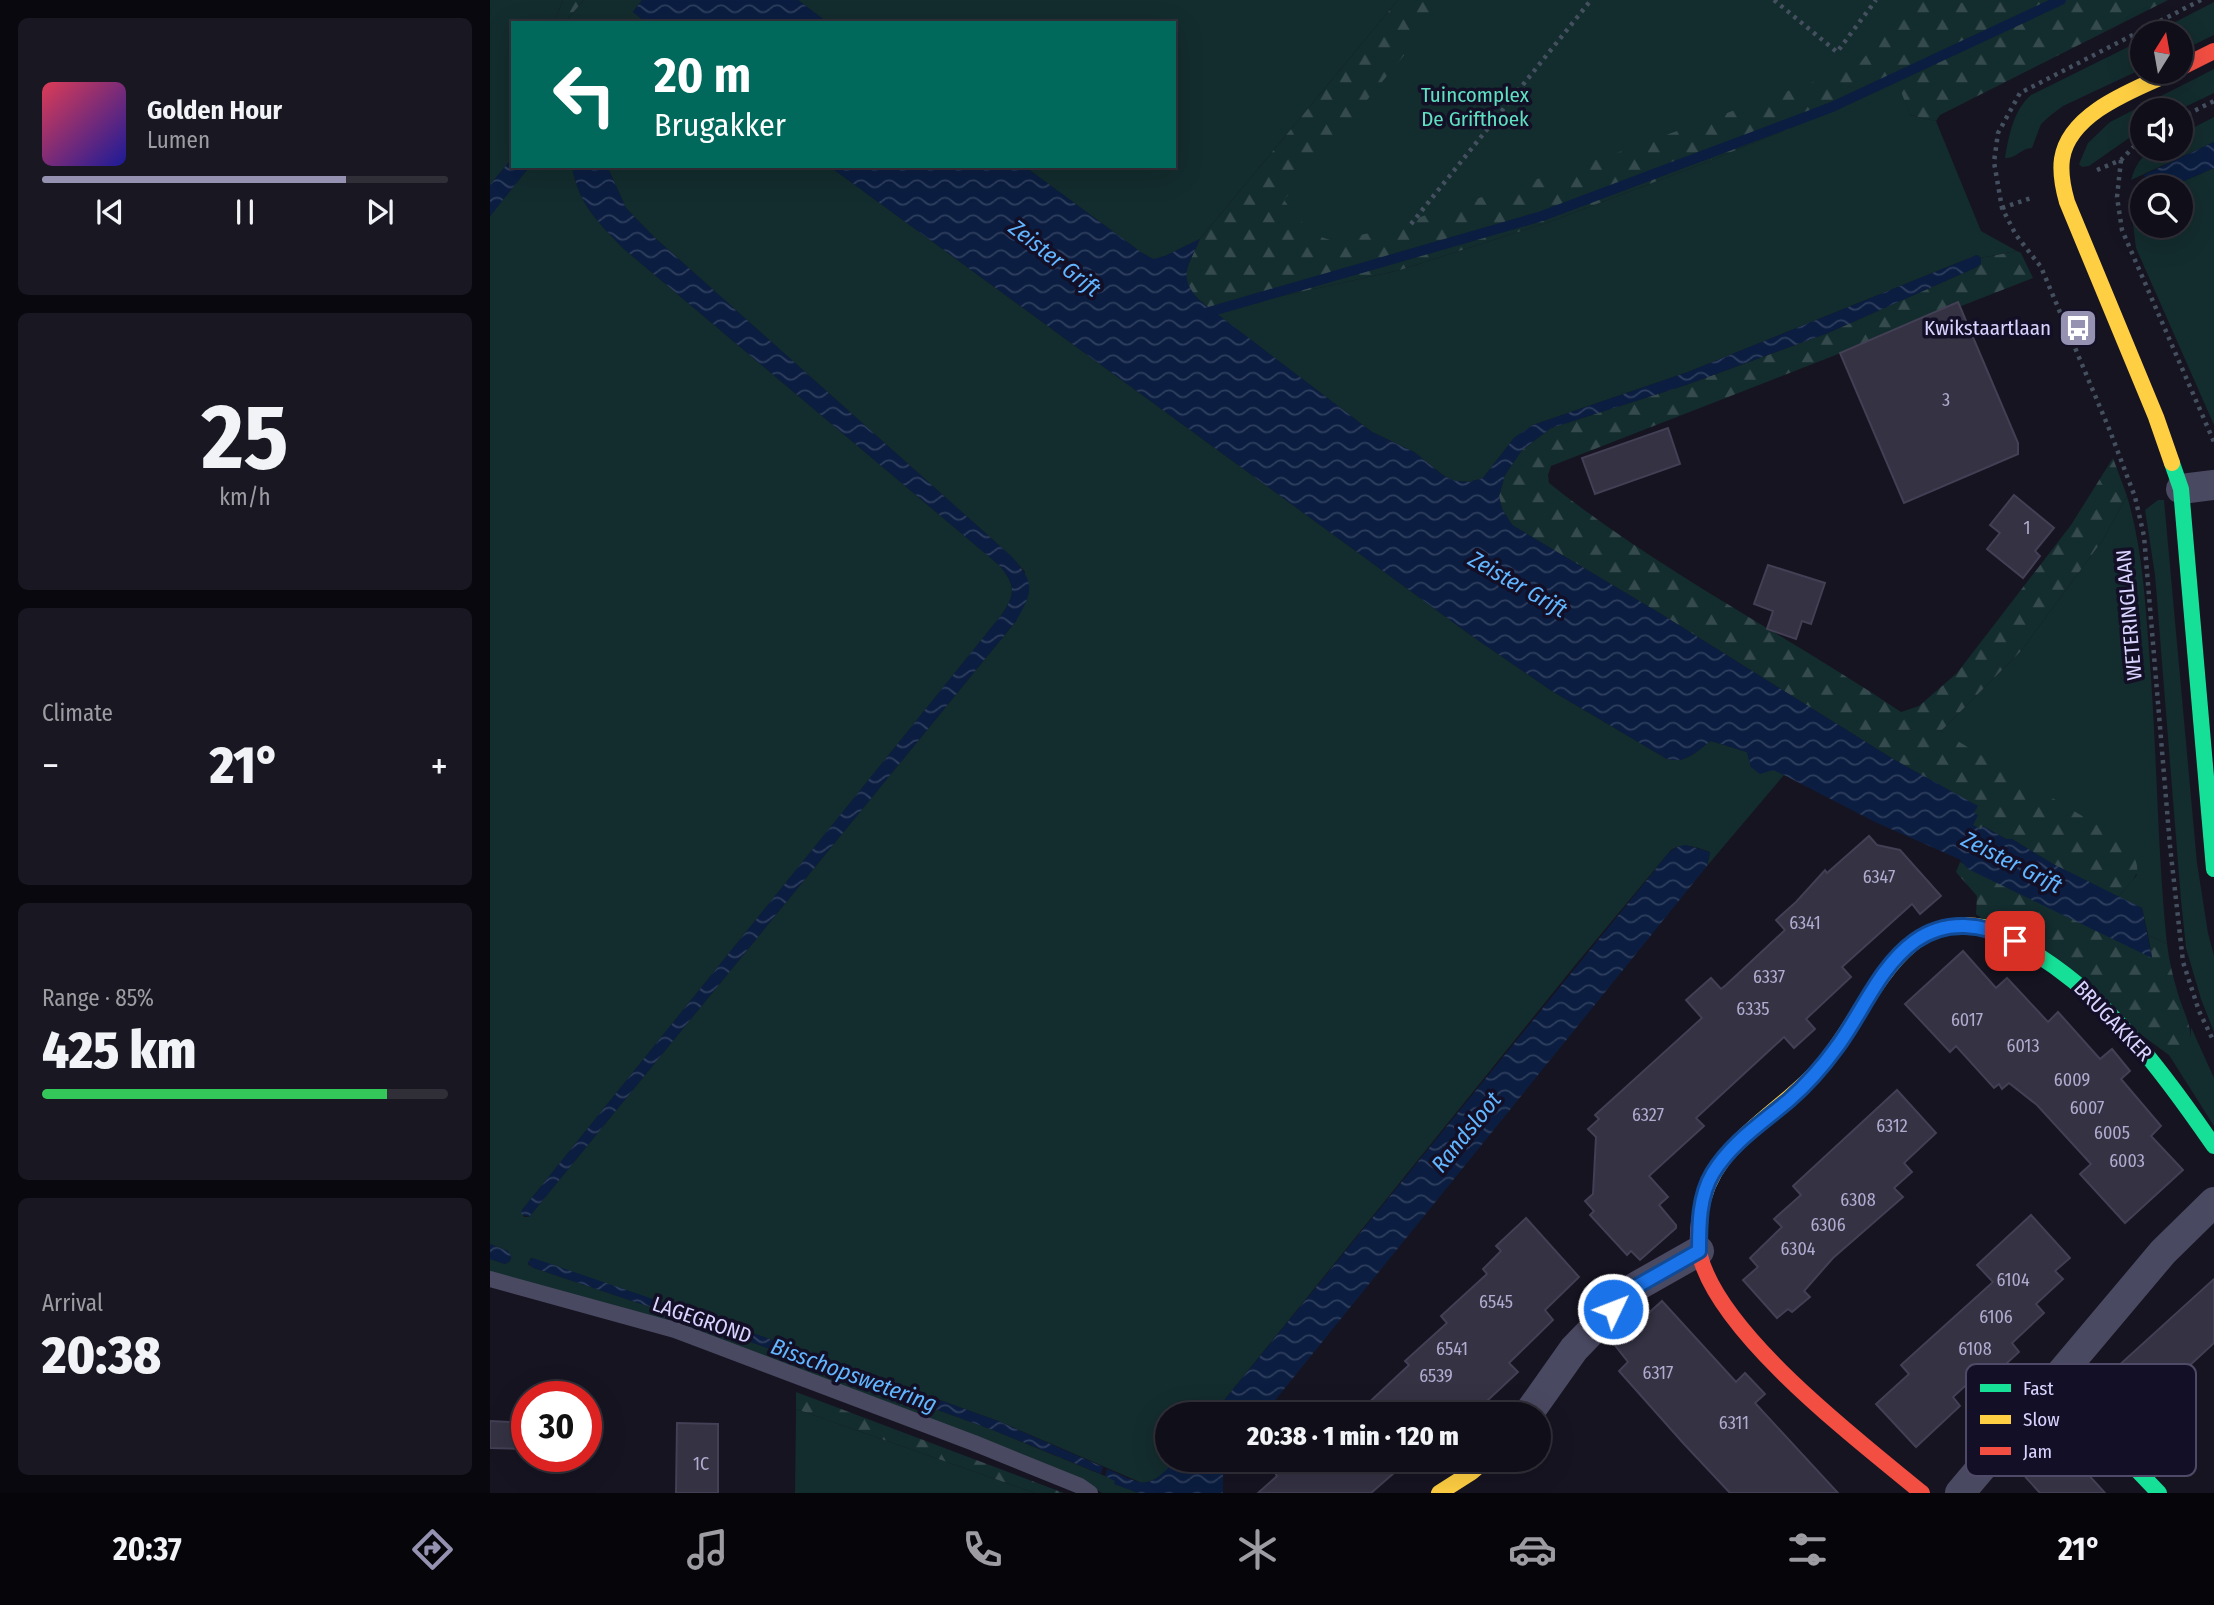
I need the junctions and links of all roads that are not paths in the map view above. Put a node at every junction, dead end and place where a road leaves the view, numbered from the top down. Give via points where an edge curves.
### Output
1 (2214, 51) edge
2 (2193, 62) edge
3 (2149, 84) edge
4 (2214, 485) edge
5 (2181, 489) junction
6 (2214, 869) edge
7 (2214, 1146) edge
8 (2214, 1202) edge
9 (1699, 1251) junction
10 (490, 1279) edge
11 (2068, 1364) edge
12 (1536, 1402) edge
13 (1472, 1472) edge
14 (1974, 1476) edge
15 (2144, 1476) edge
16 (1090, 1493) edge
17 (1439, 1493) edge
18 (1922, 1493) edge
19 (1960, 1493) edge
20 (2160, 1493) edge

1 - 2 street
3 - 5 street via 2099,109 2067,140 2062,156 2063,184
4 - 5 street
5 - 6 street
7 - 9 street, BRUGAKKER via 2162,1072 2087,989 2035,951 1995,930 1965,924 1915,941 1885,972 1836,1049 1792,1098 1737,1143 1712,1174 1702,1201
8 - 11 street via 2163,1252
9 - 12 street via 1632,1289 1574,1349
9 - 18 street, BRUGAKKER via 1712,1286 1733,1318 1788,1378
10 - 16 lane, LAGEGROND via 675,1331 974,1443
13 - 17 street
14 - 19 street
15 - 20 street

